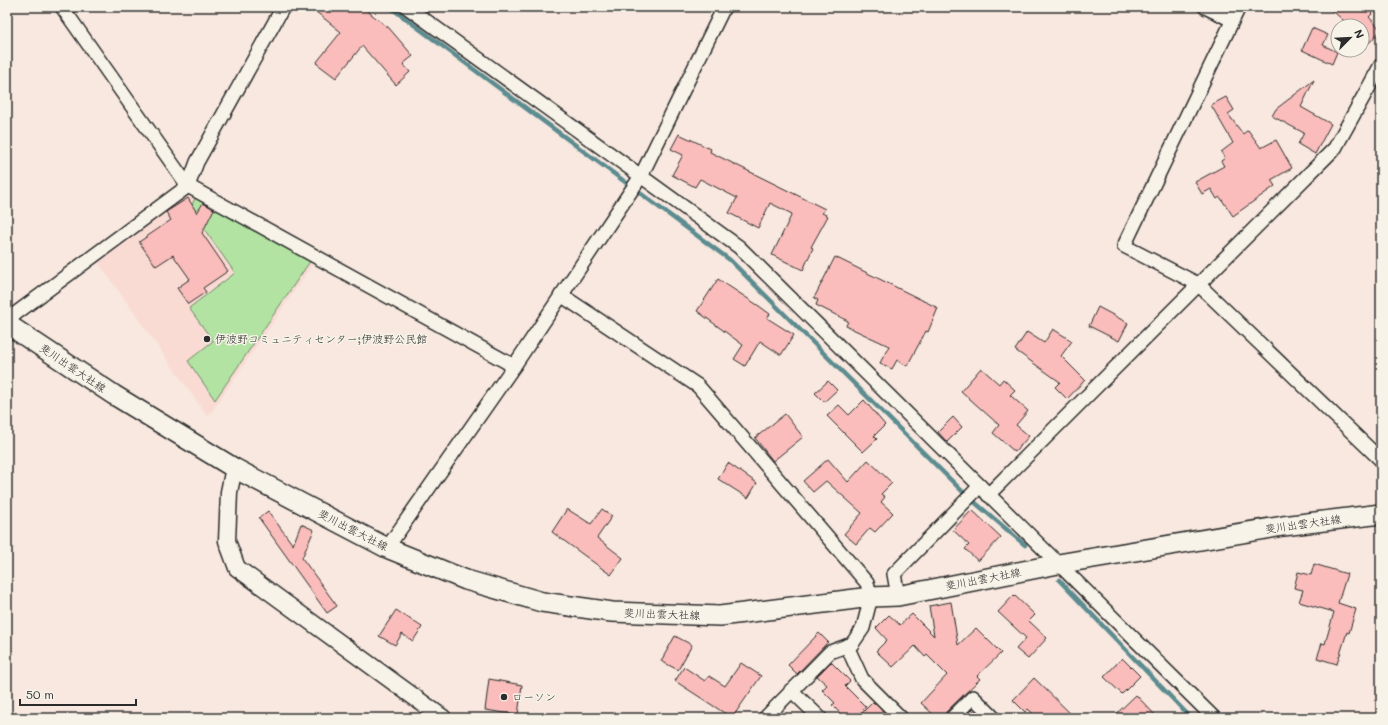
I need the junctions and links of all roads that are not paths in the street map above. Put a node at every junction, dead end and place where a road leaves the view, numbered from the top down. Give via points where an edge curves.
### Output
1 (62, 7) edge
2 (283, 7) edge
3 (407, 7) edge
4 (724, 7) edge
5 (1205, 7) edge
6 (1239, 7) edge
7 (1232, 20) junction
8 (1381, 65) edge
9 (641, 176) junction
10 (188, 186) junction
11 (1198, 284) junction
12 (561, 295) junction
13 (7, 320) edge
14 (7, 324) edge
15 (514, 366) junction
16 (1381, 460) edge
17 (234, 468) junction
18 (984, 490) junction
19 (1381, 514) edge
20 (387, 548) junction
21 (1058, 564) junction
22 (898, 596) junction
23 (871, 597) junction
24 (847, 646) junction
25 (791, 690) junction
26 (443, 718) edge
27 (765, 718) edge
28 (820, 718) edge
29 (901, 718) edge
30 (952, 718) edge
31 (994, 718) edge
32 (1214, 718) edge

1 - 10 street
2 - 10 street via 197,162
3 - 9 street
4 - 9 street
5 - 7 street
6 - 7 street
7 - 11 street via 1124,246
8 - 11 street via 1335,148
9 - 12 street
9 - 18 street via 739,247
10 - 13 street
10 - 15 street
11 - 16 street
11 - 18 street
12 - 15 street
12 - 23 street via 698,386 868,582
14 - 17 main road, 斐川出雲大社線 via 114,395
15 - 20 street
17 - 20 main road, 斐川出雲大社線
17 - 26 street via 229,492 227,541 237,568
18 - 21 street
18 - 22 street via 894,574
19 - 21 main road, 斐川出雲大社線 via 1283,526
20 - 23 main road, 斐川出雲大社線 via 466,580 542,602 612,612 720,616
21 - 22 main road, 斐川出雲大社線
21 - 32 street
22 - 23 main road, 斐川出雲大社線
23 - 24 street via 863,628 852,644
24 - 25 street via 830,652
24 - 29 street via 862,679
25 - 27 street
25 - 28 street
30 - 31 street via 973,697

